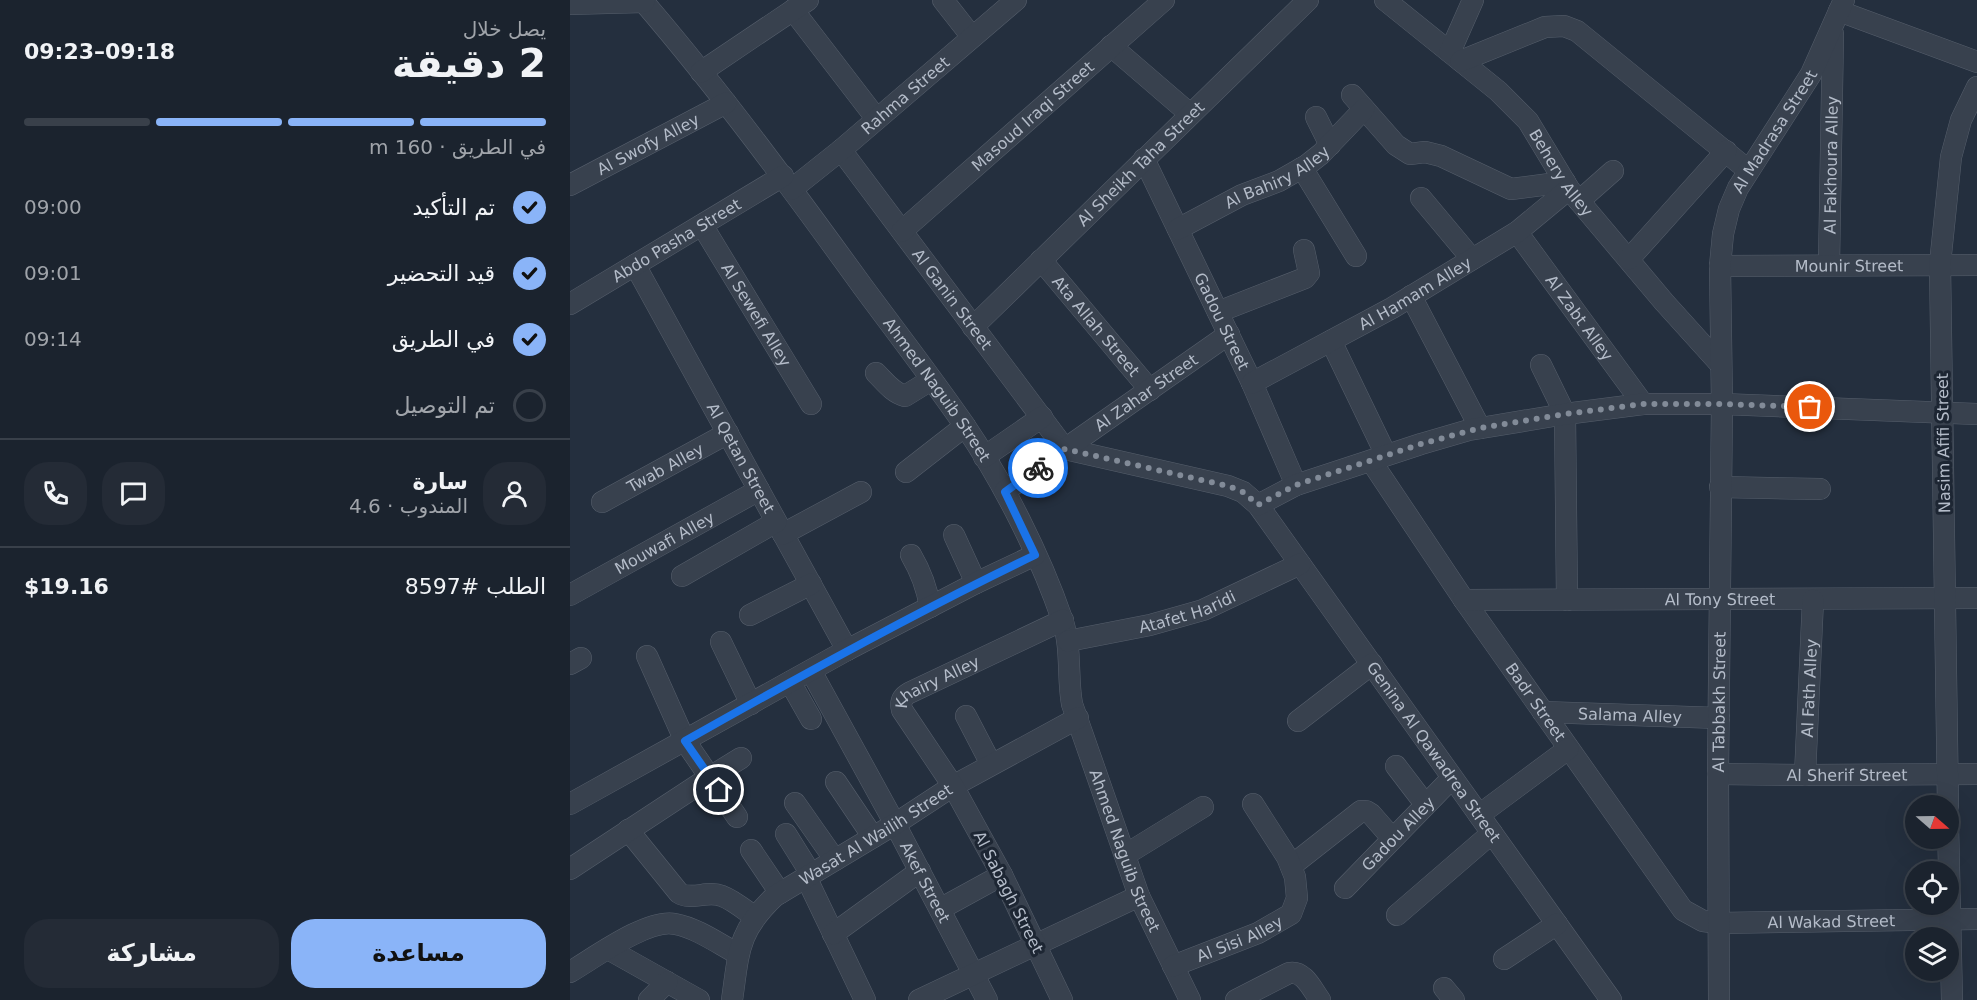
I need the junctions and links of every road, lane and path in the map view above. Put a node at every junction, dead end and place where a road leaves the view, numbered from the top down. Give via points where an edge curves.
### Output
1 (943, 0) edge
2 (1016, 0) edge
3 (1164, 0) edge
4 (1308, 0) edge
5 (1384, 0) edge
6 (1473, 0) edge
7 (643, 1) edge
8 (570, 4) edge
9 (801, 5) edge
10 (1839, 13) edge
11 (972, 37) junction
12 (1112, 46) junction
13 (1456, 56) junction
14 (1977, 62) edge
15 (701, 72) junction
16 (1977, 87) edge
17 (726, 103) junction
18 (1190, 114) junction
19 (1316, 117) dead end
20 (876, 118) junction
21 (1330, 145) junction
22 (841, 150) junction
23 (1726, 152) junction
24 (1144, 159) junction
25 (1302, 168) junction
26 (1748, 170) junction
27 (1613, 171) dead end
28 (787, 182) junction
29 (570, 185) edge
30 (1571, 190) junction
31 (1421, 198) dead end
32 (702, 225) junction
33 (1178, 229) junction
34 (902, 231) junction
35 (1517, 232) junction
36 (1304, 249) dead end
37 (1356, 256) dead end
38 (1472, 259) junction
39 (1629, 259) junction
40 (1041, 260) junction
41 (1940, 264) junction
42 (635, 265) junction
43 (1829, 265) junction
44 (1977, 265) edge
45 (1720, 266) junction
46 (1411, 296) junction
47 (570, 304) edge
48 (1218, 312) junction
49 (974, 327) junction
50 (1229, 334) junction
51 (1331, 340) junction
52 (1720, 364) junction
53 (1541, 365) dead end
54 (876, 373) dead end
55 (931, 380) junction
56 (1252, 383) junction
57 (1150, 390) junction
58 (811, 404) dead end
59 (1643, 404) junction
60 (1722, 404) junction
61 (1943, 412) junction
62 (1565, 414) junction
63 (1977, 414) edge
64 (1042, 417) junction
65 (965, 426) junction
66 (1480, 428) junction
67 (728, 433) junction
68 (1065, 449) junction
69 (984, 457) junction
70 (1378, 458) junction
71 (906, 472) dead end
72 (1296, 485) junction
73 (1720, 487) junction
74 (1820, 489) dead end
75 (759, 490) junction
76 (861, 492) dead end
77 (1005, 492) junction
78 (602, 502) dead end
79 (1258, 505) junction
80 (780, 528) junction
81 (954, 535) dead end
82 (911, 555) dead end
83 (1035, 555) junction
84 (1300, 564) junction
85 (682, 576) dead end
86 (976, 583) junction
87 (811, 584) junction
88 (570, 595) edge
89 (1946, 598) junction
90 (1977, 598) edge
91 (1719, 599) junction
92 (1464, 600) junction
93 (1567, 600) junction
94 (1813, 600) junction
95 (930, 607) junction
96 (750, 615) dead end
97 (1065, 631) junction
98 (721, 642) dead end
99 (848, 651) junction
100 (647, 656) dead end
101 (1372, 664) junction
102 (811, 671) junction
103 (790, 682) junction
104 (751, 704) junction
105 (1543, 712) junction
106 (966, 716) dead end
107 (1078, 718) junction
108 (1719, 718) junction
109 (812, 719) dead end
110 (1298, 721) dead end
111 (685, 741) junction
112 (1568, 749) junction
113 (741, 758) dead end
114 (991, 764) junction
115 (1396, 766) dead end
116 (1718, 774) junction
117 (1947, 774) junction
118 (1977, 774) edge
119 (1805, 775) junction
120 (710, 777) junction
121 (1452, 777) junction
122 (836, 782) dead end
123 (953, 786) junction
124 (1948, 795) edge
125 (571, 800) edge
126 (795, 803) dead end
127 (1253, 804) dead end
128 (1425, 804) junction
129 (1203, 807) dead end
130 (1479, 815) junction
131 (737, 817) dead end
132 (895, 824) junction
133 (628, 830) junction
134 (1492, 833) junction
135 (786, 834) dead end
136 (873, 837) junction
137 (1392, 838) junction
138 (1949, 849) edge
139 (751, 850) dead end
140 (1125, 855) junction
141 (835, 860) junction
142 (1291, 866) junction
143 (570, 870) edge
144 (920, 871) junction
145 (1002, 875) junction
146 (808, 876) junction
147 (1345, 888) dead end
148 (780, 893) junction
149 (1139, 896) junction
150 (940, 909) junction
151 (1397, 915) dead end
152 (755, 917) junction
153 (1951, 919) junction
154 (1977, 919) edge
155 (1719, 923) junction
156 (1557, 924) junction
157 (833, 933) junction
158 (1036, 945) junction
159 (608, 949) junction
160 (738, 954) junction
161 (1504, 959) dead end
162 (1173, 966) junction
163 (570, 972) edge
164 (974, 974) junction
165 (667, 982) junction
166 (649, 1000) edge
167 (699, 1000) edge
168 (732, 1000) edge
169 (865, 1000) edge
170 (919, 1000) edge
171 (987, 1000) edge
172 (1062, 1000) edge
173 (1190, 1000) edge
174 (1236, 1000) edge
175 (1320, 1000) edge
176 (1611, 1000) edge
177 (1719, 1000) edge
178 (1952, 1000) edge

1 - 11 street
2 - 11 street, Rahma Street
3 - 12 street, Masoud Iraqi Street
4 - 18 street, Al Sheikh Taha Street
5 - 13 street, Behery Alley
6 - 13 street
7 - 8 street
7 - 15 street, Ahmed Naguib Street
9 - 15 street
9 - 20 street
10 - 14 street
10 - 26 street, Al Madrasa Street via 1811,74
10 - 43 street, Al Fakhoura Alley
11 - 20 street, Rahma Street
12 - 18 street
12 - 34 street, Masoud Iraqi Street
13 - 23 street via 1545,27 1564,26 1591,40
13 - 30 street, Behery Alley via 1498,90 1528,122
15 - 17 street, Ahmed Naguib Street
16 - 41 street, Nasim Afifi Street via 1961,120 1951,157
17 - 28 street, Ahmed Naguib Street
17 - 29 street, Al Swofy Alley
18 - 24 street, Al Sheikh Taha Street
19 - 21 street
20 - 22 street, Rahma Street
21 - 25 street, Al Bahiry Alley
21 - 30 street, Al Bahiry Alley via 1358,102 1396,145 1410,154 1441,156 1511,189
22 - 28 street, Rahma Street
22 - 34 street, Al Ganin Street
23 - 26 street
23 - 39 street
24 - 33 street, Gadou Street
24 - 40 street, Al Sheikh Taha Street
25 - 33 street, Al Bahiry Alley
25 - 37 street
26 - 45 street, Al Madrasa Street via 1729,209
27 - 30 street, Al Hamam Alley
28 - 32 street, Abdo Pasha Street
28 - 55 street, Ahmed Naguib Street
30 - 35 street, Al Hamam Alley
30 - 39 street, Behery Alley
31 - 38 street
32 - 42 street, Abdo Pasha Street
32 - 58 street, Al Sewefi Alley
33 - 48 street, Gadou Street
34 - 49 street, Al Ganin Street
35 - 38 street, Al Hamam Alley
35 - 59 street, Al Zabt Alley
36 - 48 street via 1310,273 1305,278
38 - 46 street, Al Hamam Alley
39 - 52 street, Behery Alley
40 - 49 street, Al Sheikh Taha Street
40 - 57 street, Ata Allah Street
41 - 43 street, Mounir Street
41 - 44 street, Mounir Street
41 - 61 street, Nasim Afifi Street
42 - 47 street, Abdo Pasha Street
42 - 67 street, Al Qetan Street
43 - 45 street, Mounir Street
45 - 52 street, Al Madrasa Street
46 - 51 street, Al Hamam Alley
46 - 66 street
48 - 50 street, Gadou Street
49 - 64 street, Al Ganin Street
50 - 56 street, Gadou Street
50 - 57 street, Al Zahar Street
51 - 56 street, Al Hamam Alley
51 - 70 street, Badr Street
52 - 60 street, Al Tabbakh Street
53 - 62 street
54 - 55 street via 905,396
55 - 65 street, Ahmed Naguib Street
56 - 72 street, Gadou Street
57 - 68 street, Al Zahar Street
59 - 60 street
59 - 62 street
60 - 61 street
60 - 73 street, Al Tabbakh Street
61 - 63 street
61 - 89 street, Nasim Afifi Street
62 - 66 street
62 - 93 street
64 - 68 street, Al Ganin Street
64 - 69 street
65 - 69 street, Ahmed Naguib Street
65 - 71 street
66 - 70 street
67 - 75 street, Al Qetan Street
67 - 78 street, Twab Alley
68 - 77 street, Al Zahar Street
68 - 79 street via 1228,486
69 - 77 street, Ahmed Naguib Street
70 - 72 street
70 - 92 street, Badr Street
72 - 79 street
73 - 74 street
73 - 91 street, Al Tabbakh Street
75 - 80 street, Al Qetan Street
75 - 88 street, Mouwafi Alley
76 - 80 street
77 - 83 street, Ahmed Naguib Street
79 - 84 street, Genina Al Qawadrea Street
80 - 85 street
80 - 87 street, Al Qetan Street
81 - 86 street
82 - 95 street via 927,588
83 - 86 street
83 - 97 street, Ahmed Naguib Street
84 - 97 street, Atafet Haridi via 1203,610 1150,624
84 - 101 street, Genina Al Qawadrea Street
86 - 95 street
87 - 96 street
87 - 99 street, Al Qetan Street
89 - 90 street, Al Tony Street
89 - 94 street, Al Tony Street
89 - 117 street, Nasim Afifi Street
91 - 93 street, Al Tony Street
91 - 94 street, Al Tony Street
91 - 108 street, Al Tabbakh Street
92 - 93 street, Al Tony Street
92 - 105 street, Badr Street
94 - 119 street, Al Fath Alley
95 - 99 street
97 - 107 street, Ahmed Naguib Street via 1070,691
97 - 123 street, Khairy Alley via 903,698 902,710
98 - 104 street
99 - 102 street
100 - 111 street
101 - 110 street
101 - 121 street, Genina Al Qawadrea Street
102 - 103 street
102 - 132 street, Akef Street
103 - 104 street
103 - 109 street
104 - 111 street
105 - 108 street, Salama Alley
105 - 112 street, Badr Street
106 - 114 street
107 - 114 street, Wasat Al Wailih Street
107 - 140 street, Ahmed Naguib Street
108 - 116 street, Al Tabbakh Street
111 - 120 street
111 - 125 street
112 - 130 street
112 - 155 street, Badr Street via 1683,910 1703,921
113 - 120 street
114 - 123 street, Wasat Al Wailih Street
115 - 128 street
116 - 119 street, Al Sherif Street
116 - 155 street, Al Tabbakh Street
117 - 118 street, Al Sherif Street
117 - 119 street, Al Sherif Street
117 - 124 street, Nasim Afifi Street
120 - 131 street
120 - 133 street
121 - 128 street, Gadou Alley
121 - 130 street, Genina Al Qawadrea Street
122 - 136 street
123 - 132 street, Wasat Al Wailih Street
123 - 145 street, Al Sabagh Street
126 - 141 street
127 - 142 street, Al Sisi Alley
128 - 137 street, Gadou Alley
129 - 140 street
130 - 134 street, Genina Al Qawadrea Street
132 - 136 street, Wasat Al Wailih Street
132 - 144 street, Akef Street
133 - 143 street
133 - 152 street via 679,892 687,896 723,896
134 - 151 street
134 - 156 street, Genina Al Qawadrea Street
135 - 146 street
136 - 141 street, Wasat Al Wailih Street
137 - 142 street via 1371,814 1361,811
137 - 147 street, Gadou Alley
138 - 153 street
139 - 148 street
140 - 149 street, Ahmed Naguib Street
141 - 146 street, Wasat Al Wailih Street
142 - 162 street, Al Sisi Alley via 1297,898 1291,914 1258,933
144 - 150 street, Akef Street
144 - 157 street
145 - 150 street
145 - 158 street, Al Sabagh Street
146 - 148 street, Wasat Al Wailih Street
146 - 157 street
148 - 152 street, Wasat Al Wailih Street
149 - 158 street
149 - 162 street, Ahmed Naguib Street
150 - 164 street, Akef Street
152 - 160 street, Wasat Al Wailih Street
153 - 154 street, Al Wakad Street
153 - 155 street, Al Wakad Street
153 - 178 street
155 - 177 street, Al Tabbakh Street
156 - 161 street
156 - 176 street, Genina Al Qawadrea Street
157 - 169 street
158 - 164 street
158 - 172 street, Al Sabagh Street
159 - 160 street via 647,927 671,923 683,925
159 - 163 street
159 - 165 street
160 - 168 street, Wasat Al Wailih Street
162 - 173 street, Ahmed Naguib Street
164 - 170 street
164 - 171 street, Akef Street
165 - 166 street
165 - 167 street
174 - 175 street via 1295,972 1302,975

